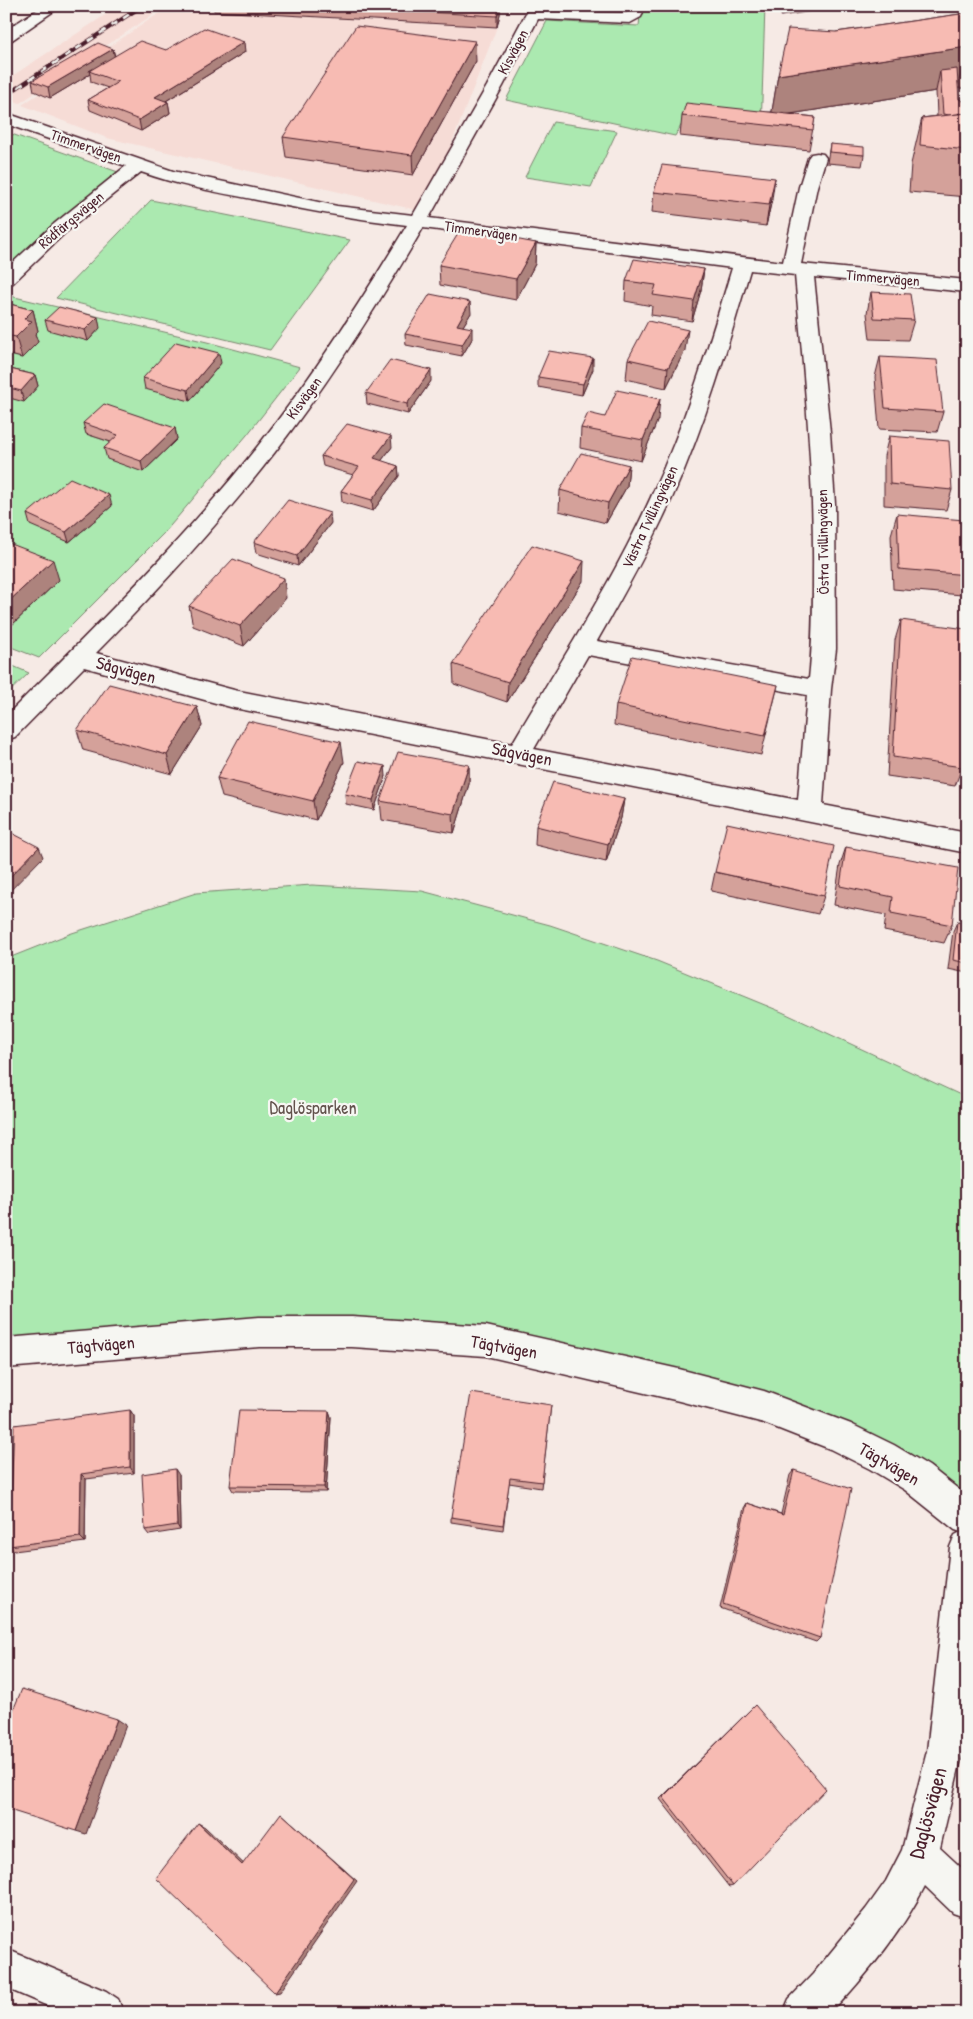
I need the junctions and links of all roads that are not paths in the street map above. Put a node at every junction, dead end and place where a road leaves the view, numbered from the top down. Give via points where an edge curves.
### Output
1 (54, 6) edge
2 (637, 6) edge
3 (6, 37) edge
4 (6, 118) edge
5 (817, 158) dead end
6 (139, 165) junction
7 (419, 222) junction
8 (743, 264) junction
9 (797, 270) junction
10 (6, 279) edge
11 (967, 286) edge
12 (581, 646) junction
13 (79, 657) junction
14 (819, 689) junction
15 (6, 731) edge
16 (519, 753) junction
17 (810, 813) junction
18 (967, 842) edge
19 (6, 1353) edge
20 (967, 1518) edge
21 (967, 1547) edge
22 (920, 1855) junction
23 (967, 1899) edge
24 (6, 1968) edge
25 (104, 2013) edge
26 (803, 2013) edge

1 - 3 street
2 - 7 street, Kisvägen via 636,14 630,18 532,14
4 - 6 street, Timmervägen
5 - 9 street, Östra Tvillingvägen via 808,187
6 - 7 street, Timmervägen via 217,187 337,211
6 - 10 street, Rödfärgsvägen via 54,234
7 - 8 street, Timmervägen
7 - 13 street, Kisvägen via 327,364 269,446 199,531
8 - 9 street, Timmervägen
8 - 12 street, Västra Tvillingvägen via 708,376 670,478 627,568
9 - 11 street, Timmervägen
9 - 14 street, Östra Tvillingvägen via 820,432 824,504 824,649
12 - 14 street
12 - 16 street, Västra Tvillingvägen
13 - 15 street, Kisvägen
13 - 16 street, Sågvägen via 234,699
14 - 17 street, Östra Tvillingvägen
16 - 17 street, Sågvägen
17 - 18 street, Sågvägen
19 - 20 street, Tägtvägen via 259,1332 352,1332 486,1341 764,1407 839,1436 882,1457 917,1478
21 - 22 street, Daglösvägen via 945,1751
22 - 23 street
22 - 26 street, Daglösvägen via 900,1895 880,1923
24 - 25 street

